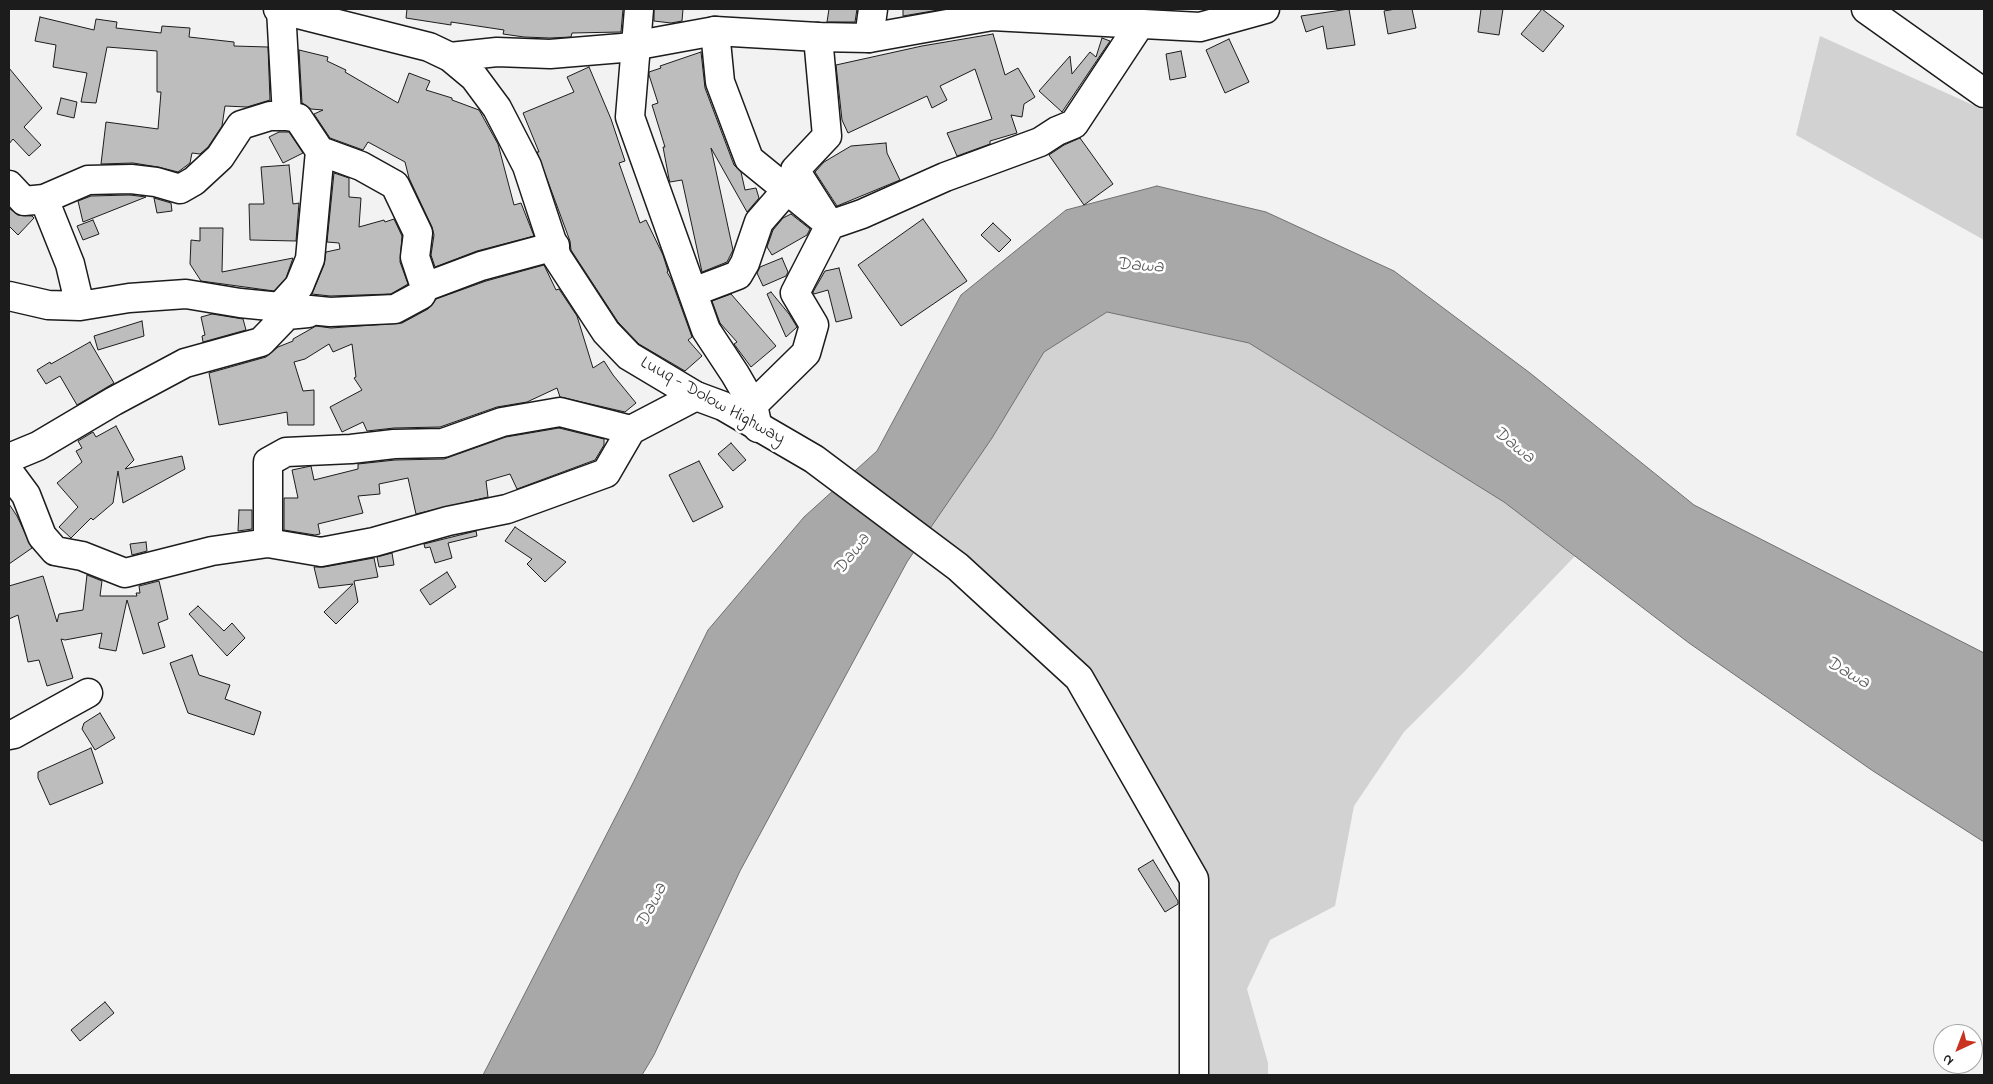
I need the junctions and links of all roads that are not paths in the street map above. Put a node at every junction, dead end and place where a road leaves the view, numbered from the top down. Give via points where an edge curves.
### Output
1 (280, 9) edge
2 (639, 9) edge
3 (873, 9) edge
4 (1265, 9) edge
5 (1866, 9) edge
6 (1004, 12) edge
7 (1140, 24) junction
8 (715, 31) junction
9 (818, 37) junction
10 (869, 38) junction
11 (635, 45) junction
12 (450, 57) junction
13 (1984, 93) edge
14 (287, 116) junction
15 (320, 151) junction
16 (9, 185) edge
17 (786, 191) junction
18 (44, 199) junction
19 (830, 225) junction
20 (554, 246) junction
21 (425, 287) junction
22 (693, 292) junction
23 (9, 296) edge
24 (80, 306) junction
25 (280, 306) junction
26 (330, 312) junction
27 (696, 396) junction
28 (756, 416) junction
29 (631, 430) junction
30 (9, 458) edge
31 (9, 472) edge
32 (268, 543) junction
33 (88, 693) dead end
34 (9, 735) edge
35 (1194, 1075) edge

1 - 12 street, Luuq - Dolow Highway via 429,47
1 - 14 street
2 - 11 street
3 - 10 street
4 - 7 street via 1200,27
5 - 13 street
6 - 7 street
6 - 10 street
7 - 19 street via 1074,124 1040,142
8 - 9 street
8 - 11 street
8 - 17 street via 720,82 749,159
9 - 10 street
9 - 19 street via 827,136 795,170
11 - 12 street via 550,54 497,52
11 - 22 street via 630,117
12 - 20 street, Luuq - Dolow Highway via 474,77 497,108 527,166
14 - 15 street via 298,118
14 - 18 street via 270,116 241,125 220,157 180,189 156,182 88,180
15 - 21 street via 361,166 395,184 418,233 415,257
15 - 25 street via 310,259 299,286
16 - 18 street via 24,201
17 - 19 street
17 - 22 street via 758,222 738,275
18 - 24 street via 70,264
19 - 28 street via 795,293 814,325 806,352
20 - 21 street via 481,266
20 - 27 street, Luuq - Dolow Highway via 606,332 629,356
21 - 26 street via 421,295 395,309
22 - 28 street via 706,330 735,374
23 - 24 street via 48,305
24 - 25 street via 186,294
25 - 26 street
26 - 30 street via 288,314 261,342 185,363 38,446
27 - 28 street, Luuq - Dolow Highway
27 - 29 street
28 - 35 street, Luuq - Dolow Highway via 958,567 1079,678 1194,879
29 - 32 street via 606,474 507,509 321,552
29 - 32 street via 560,412 502,422 443,443 286,452 268,462
31 - 32 street via 26,495 42,536 54,552 82,556 125,573 212,551
33 - 34 street

